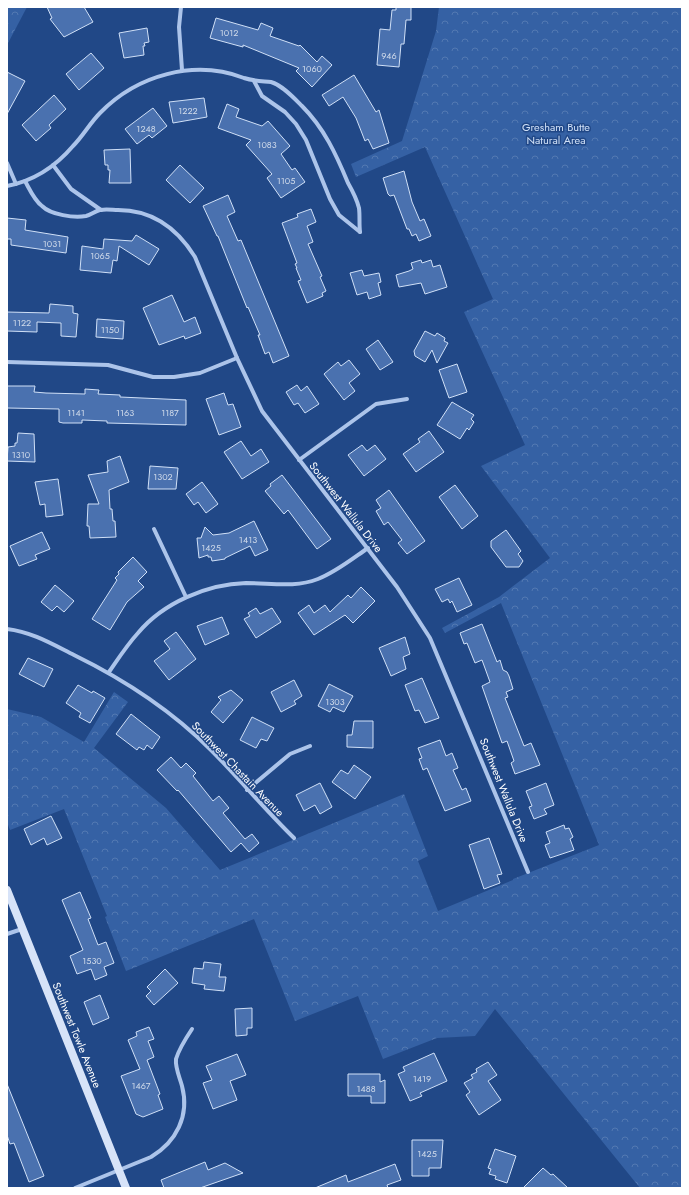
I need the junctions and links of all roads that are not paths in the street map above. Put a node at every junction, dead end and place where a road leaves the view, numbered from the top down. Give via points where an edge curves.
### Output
1 (181, 7) edge
2 (182, 70) junction
3 (254, 81) junction
4 (7, 162) edge
5 (53, 165) junction
6 (24, 181) junction
7 (16, 184) junction
8 (7, 186) edge
9 (101, 210) junction
10 (237, 358) junction
11 (7, 362) edge
12 (407, 398) dead end
13 (299, 460) junction
14 (154, 529) dead end
15 (368, 548) junction
16 (186, 598) junction
17 (7, 629) edge
18 (109, 672) junction
19 (310, 746) dead end
20 (247, 790) junction
21 (294, 838) dead end
22 (528, 872) dead end
23 (7, 890) edge
24 (22, 928) junction
25 (7, 934) edge
26 (192, 1029) dead end
27 (119, 1171) junction
28 (75, 1188) edge
29 (126, 1188) edge

1 - 2 street via 179,27
2 - 3 street via 216,70
2 - 5 street via 143,83 112,102 73,147
3 - 3 street via 262,96 285,112 296,124 306,140 339,216 360,232 358,207 336,153 321,128 284,90 272,82
4 - 7 street
5 - 6 street
5 - 9 street via 70,189
6 - 7 street
6 - 9 street, Southwest Wallula Drive via 42,207 56,213 86,216
7 - 8 street
9 - 10 street, Southwest Wallula Drive via 128,210 153,216 163,221 183,240 195,257
10 - 11 street via 200,373 174,378 153,377 108,365
10 - 13 street, Southwest Wallula Drive via 262,411
12 - 13 street via 376,404
13 - 15 street, Southwest Wallula Drive
14 - 16 street
15 - 16 street via 334,572 318,579 299,584 227,585
15 - 22 street, Southwest Wallula Drive via 415,614 438,652
16 - 18 street via 167,608 138,632
17 - 18 street, Southwest Chastain Avenue via 38,636
18 - 20 street, Southwest Chastain Avenue via 188,729
19 - 20 street via 290,754
20 - 21 street, Southwest Chastain Avenue
23 - 24 main road, Southwest Towle Avenue
24 - 25 street
24 - 27 main road, Southwest Towle Avenue
26 - 27 street via 176,1060 184,1099 184,1113 180,1126 162,1150
27 - 28 street
27 - 29 main road, Southwest Towle Avenue

